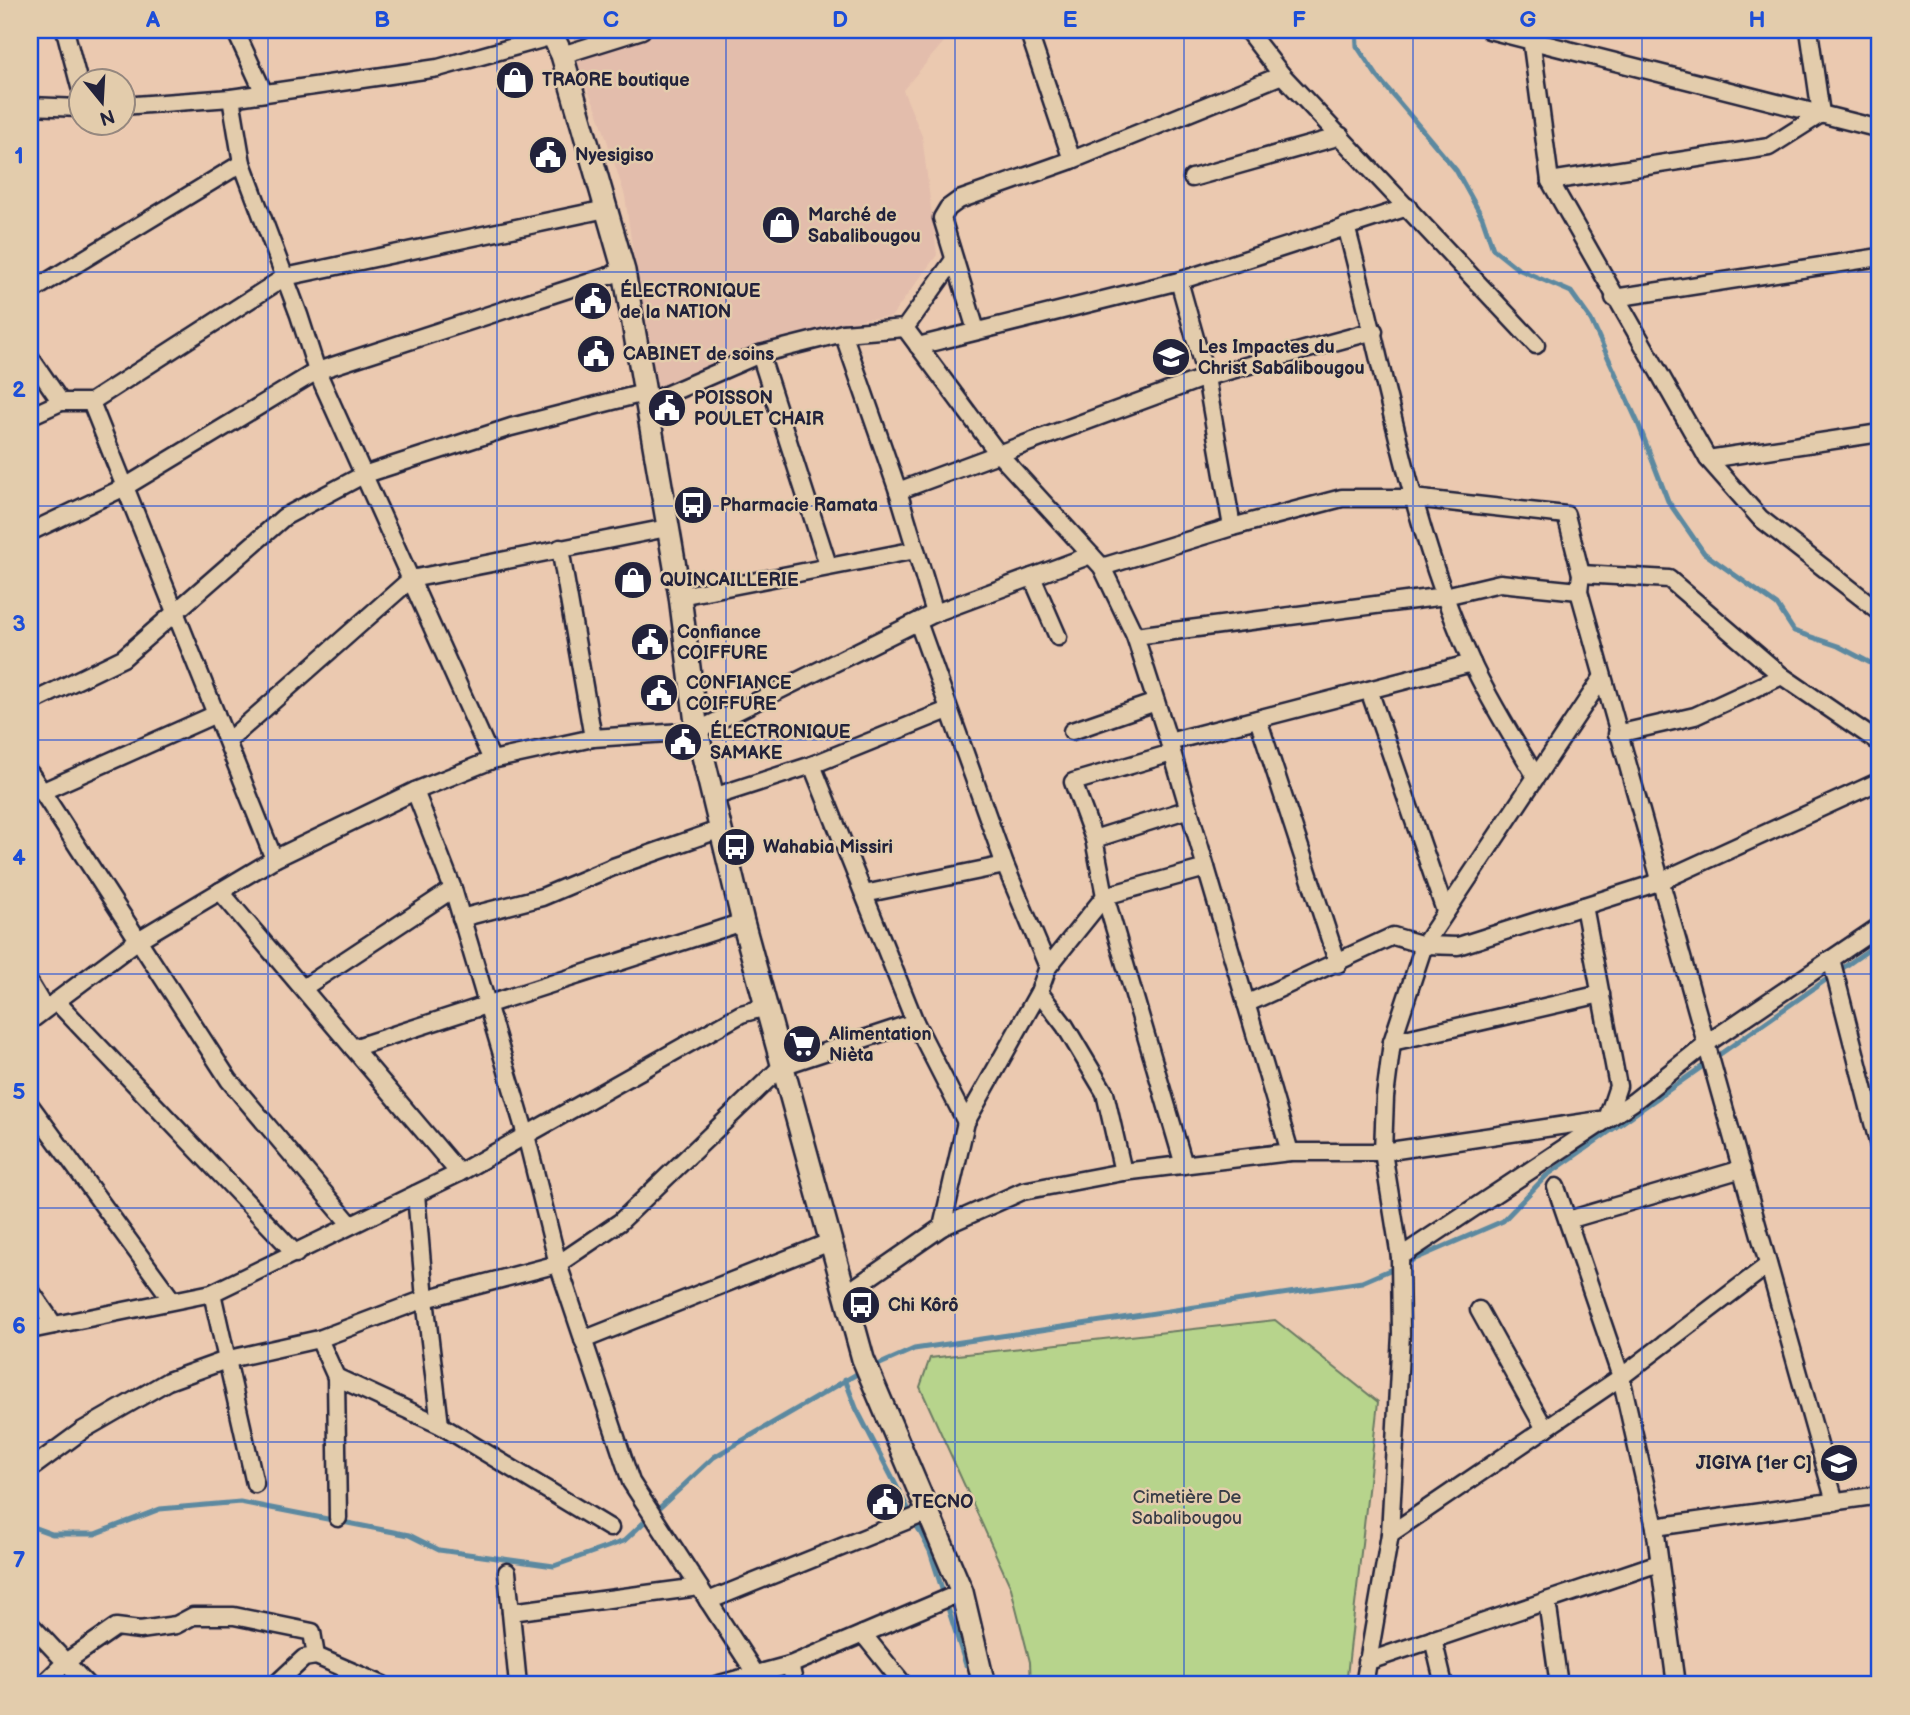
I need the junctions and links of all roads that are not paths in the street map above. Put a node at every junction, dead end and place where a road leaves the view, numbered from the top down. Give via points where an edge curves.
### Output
1 (65, 30) edge
2 (235, 30) edge
3 (642, 30) edge
4 (1028, 30) edge
5 (1247, 30) edge
6 (1489, 30) edge
7 (1809, 30) edge
8 (551, 33) edge
9 (1531, 36) edge
10 (562, 55) junction
11 (74, 66) edge
12 (1282, 75) junction
13 (264, 93) junction
14 (231, 98) junction
15 (136, 105) edge
16 (30, 106) edge
17 (66, 107) edge
18 (1821, 114) junction
19 (1880, 129) edge
20 (1341, 136) junction
21 (1073, 160) junction
22 (242, 163) junction
23 (1192, 178) dead end
24 (1550, 181) junction
25 (1408, 207) junction
26 (606, 208) junction
27 (1346, 226) junction
28 (1880, 257) edge
29 (953, 261) junction
30 (624, 271) junction
31 (285, 277) junction
32 (1179, 281) junction
33 (30, 292) edge
34 (1614, 298) junction
35 (905, 328) junction
36 (976, 330) junction
37 (1374, 331) junction
38 (843, 334) junction
39 (918, 345) junction
40 (1536, 345) dead end
41 (760, 354) junction
42 (30, 358) edge
43 (317, 371) junction
44 (1206, 377) junction
45 (646, 398) junction
46 (61, 402) junction
47 (92, 402) junction
48 (30, 416) edge
49 (1880, 433) edge
50 (998, 452) junction
51 (1708, 459) junction
52 (363, 475) junction
53 (125, 486) junction
54 (898, 491) junction
55 (1413, 498) junction
56 (1233, 527) junction
57 (667, 528) junction
58 (30, 532) edge
59 (560, 548) junction
60 (916, 550) junction
61 (1096, 561) junction
62 (828, 565) junction
63 (1581, 574) junction
64 (1032, 577) junction
65 (411, 579) junction
66 (1579, 591) junction
67 (680, 596) junction
68 (1445, 596) junction
69 (1880, 612) edge
70 (935, 613) junction
71 (176, 614) junction
72 (918, 622) junction
73 (1135, 636) junction
74 (1058, 637) dead end
75 (1472, 663) junction
76 (1782, 676) junction
77 (1602, 678) junction
78 (1369, 690) junction
79 (1156, 702) junction
80 (30, 703) edge
81 (948, 710) junction
82 (216, 714) junction
83 (1258, 719) junction
84 (697, 731) junction
85 (1072, 731) dead end
86 (1617, 734) junction
87 (593, 738) junction
88 (229, 740) junction
89 (1880, 743) edge
90 (1171, 748) junction
91 (492, 760) junction
92 (812, 765) junction
93 (30, 774) edge
94 (1536, 777) junction
95 (1880, 781) edge
96 (415, 791) junction
97 (41, 792) junction
98 (713, 797) junction
99 (1189, 810) junction
100 (721, 829) junction
101 (1094, 839) junction
102 (274, 859) junction
103 (1005, 865) junction
104 (1206, 868) junction
105 (1659, 883) junction
106 (453, 889) junction
107 (220, 891) junction
108 (864, 894) junction
109 (1105, 896) junction
110 (1584, 906) junction
111 (1446, 911) junction
112 (461, 918) junction
113 (743, 922) junction
114 (1880, 926) edge
115 (138, 940) junction
116 (1424, 945) junction
117 (1831, 959) junction
118 (1338, 964) junction
119 (1048, 967) junction
120 (30, 984) edge
121 (303, 988) junction
122 (1039, 992) junction
123 (1601, 994) junction
124 (1246, 1004) junction
125 (51, 1005) junction
126 (487, 1006) junction
127 (766, 1007) junction
128 (30, 1021) edge
129 (915, 1022) junction
130 (1392, 1042) junction
131 (1706, 1044) junction
132 (353, 1048) junction
133 (782, 1066) junction
134 (1874, 1100) edge
135 (30, 1105) edge
136 (1607, 1119) junction
137 (966, 1122) junction
138 (526, 1135) junction
139 (1880, 1150) edge
140 (1290, 1152) junction
141 (1383, 1152) junction
142 (1184, 1165) junction
143 (1742, 1169) junction
144 (1123, 1172) junction
145 (459, 1173) junction
146 (1556, 1187) dead end
147 (416, 1194) junction
148 (1568, 1220) junction
149 (351, 1225) junction
150 (942, 1227) junction
151 (830, 1242) junction
152 (296, 1254) junction
153 (1400, 1257) junction
154 (558, 1264) junction
155 (1768, 1265) junction
156 (30, 1290) edge
157 (212, 1293) junction
158 (844, 1295) junction
159 (425, 1299) junction
160 (172, 1300) junction
161 (1479, 1310) dead end
162 (54, 1325) junction
163 (30, 1330) edge
164 (319, 1339) junction
165 (583, 1340) junction
166 (229, 1359) junction
167 (336, 1377) junction
168 (1621, 1377) junction
169 (440, 1425) junction
170 (1545, 1429) junction
171 (30, 1469) edge
172 (255, 1484) dead end
173 (1880, 1495) edge
174 (1835, 1502) junction
175 (928, 1512) junction
176 (338, 1518) dead end
177 (1655, 1527) junction
178 (610, 1528) dead end
179 (1390, 1534) junction
180 (1660, 1563) junction
181 (507, 1572) dead end
182 (962, 1592) junction
183 (704, 1594) junction
184 (1547, 1601) junction
185 (511, 1612) junction
186 (30, 1624) edge
187 (863, 1634) junction
188 (1433, 1639) junction
189 (316, 1656) junction
190 (67, 1661) junction
191 (1366, 1662) junction
192 (790, 1665) junction
193 (757, 1676) junction
194 (42, 1685) edge
195 (87, 1685) edge
196 (276, 1685) edge
197 (383, 1685) edge
198 (518, 1685) edge
199 (716, 1685) edge
200 (796, 1685) edge
201 (904, 1685) edge
202 (984, 1685) edge
203 (1364, 1685) edge
204 (1444, 1685) edge
205 (1559, 1685) edge
206 (1676, 1685) edge

1 - 11 street
2 - 13 street
3 - 10 street
4 - 21 street
5 - 12 street
6 - 9 street
7 - 18 street
8 - 10 main road
8 - 13 street via 438,68
9 - 18 street
9 - 24 street
10 - 26 main road
12 - 20 street
12 - 21 street
13 - 14 street
14 - 15 street
14 - 22 street
16 - 17 street
18 - 19 street
18 - 24 street via 1769,147
20 - 23 street
20 - 25 street
21 - 29 street via 948,208 942,218
22 - 31 street
22 - 33 street
24 - 34 street
25 - 27 street
25 - 40 street
26 - 30 main road
26 - 31 street
27 - 32 street
27 - 37 street
28 - 34 street
29 - 35 street
29 - 36 street
30 - 43 street
30 - 45 main road
31 - 43 street
31 - 47 street
32 - 36 street
32 - 44 street
34 - 51 street
35 - 38 street
35 - 39 street
36 - 39 street
37 - 44 street
37 - 55 street
38 - 41 street
38 - 54 street
39 - 50 street
41 - 45 street
41 - 62 street
42 - 46 street
43 - 52 street
43 - 53 street
44 - 50 street
44 - 56 street
45 - 52 street via 511,427
45 - 57 main road
46 - 47 street
46 - 48 street
47 - 53 street
49 - 51 street
50 - 54 street
50 - 61 street
51 - 69 street via 1759,518
52 - 65 street
52 - 71 street via 284,517
53 - 58 street
53 - 71 street
54 - 60 street
55 - 56 street via 1342,498
55 - 63 street via 1566,515
55 - 68 street
56 - 61 street
57 - 59 street
57 - 67 main road
59 - 65 street
59 - 87 street
60 - 62 street
60 - 70 street
61 - 64 street
61 - 73 street
62 - 67 street
63 - 66 street
63 - 76 street via 1670,579
64 - 70 street
64 - 74 street
65 - 88 street
65 - 91 street
66 - 68 street via 1500,583
66 - 77 street
67 - 84 main road
68 - 73 street
68 - 75 street
70 - 72 street
71 - 80 street via 122,658
71 - 82 street
72 - 81 street
72 - 84 street
73 - 79 street
75 - 78 street
75 - 94 street
76 - 86 street via 1695,716
76 - 89 street
77 - 86 street
77 - 94 street
78 - 83 street
78 - 111 street
79 - 85 street
79 - 90 street
81 - 92 street
81 - 103 street
82 - 88 street
82 - 97 street
83 - 90 street
83 - 118 street
84 - 87 street
84 - 98 main road
86 - 105 street
87 - 91 street
88 - 102 street
90 - 99 street
90 - 101 street via 1073,782
91 - 96 street
92 - 98 street
92 - 108 street
93 - 97 street
94 - 111 street
95 - 105 street
96 - 102 street
96 - 106 street
97 - 115 street
98 - 100 main road
99 - 101 street
99 - 104 street
100 - 112 street via 542,897
100 - 113 main road
101 - 109 street
102 - 107 street
103 - 108 street
103 - 119 street
104 - 109 street
104 - 124 street
105 - 110 street
105 - 131 street
106 - 112 street
106 - 121 street
107 - 115 street
107 - 121 street
108 - 129 street
109 - 119 street
109 - 142 street
110 - 116 street via 1458,946
110 - 123 street
111 - 116 street
112 - 126 street
113 - 126 street
113 - 127 main road
114 - 117 street
115 - 125 street
115 - 149 street via 229,1080
116 - 118 street via 1393,936
116 - 130 street
117 - 131 street
117 - 134 street
118 - 124 street
119 - 122 street
120 - 125 street
121 - 132 street
122 - 137 street
122 - 144 street via 1105,1093
123 - 130 street
123 - 136 street via 1618,1086
124 - 140 street
125 - 128 street
125 - 152 street
126 - 132 street
126 - 138 street
127 - 133 main road
127 - 138 street via 741,1014
129 - 133 street
129 - 137 street
130 - 141 street
131 - 136 street
131 - 143 street
132 - 145 street
133 - 151 main road
133 - 154 street via 620,1222
134 - 139 street
135 - 160 street
136 - 141 street
136 - 153 street
137 - 150 street
138 - 145 street
138 - 154 street
140 - 141 street
140 - 142 street
141 - 153 street
142 - 144 street
143 - 148 street
143 - 155 street
144 - 150 street via 1023,1191
145 - 147 street
146 - 148 street
147 - 149 street
147 - 159 street
148 - 168 street
149 - 152 street
150 - 158 street
151 - 158 main road
151 - 165 street
152 - 157 street
153 - 179 street via 1401,1335
154 - 159 street
154 - 165 street
155 - 168 street
155 - 174 street
156 - 162 street
157 - 160 street
157 - 166 street
158 - 175 main road via 866,1367
159 - 164 street
159 - 169 street
160 - 162 street
161 - 170 street
162 - 163 street
164 - 166 street
164 - 167 street
165 - 183 street via 631,1482
166 - 171 street via 168,1381 83,1430
166 - 172 street
167 - 169 street
167 - 176 street
168 - 170 street
168 - 177 street
169 - 178 street
170 - 179 street
173 - 174 street
174 - 177 street
175 - 182 main road
175 - 183 street
177 - 180 street
179 - 191 street
180 - 184 street
180 - 206 street
181 - 185 street
182 - 187 street
182 - 202 main road
183 - 185 street
183 - 193 street
184 - 188 street
184 - 205 street
185 - 198 street
186 - 190 street
187 - 192 street
187 - 201 street
188 - 191 street
188 - 204 street
189 - 190 street via 312,1632 234,1616 193,1616 176,1625 140,1630 116,1627
189 - 196 street via 304,1658
189 - 197 street
190 - 194 street
190 - 195 street
191 - 203 street
192 - 193 street
192 - 200 street
193 - 199 street

